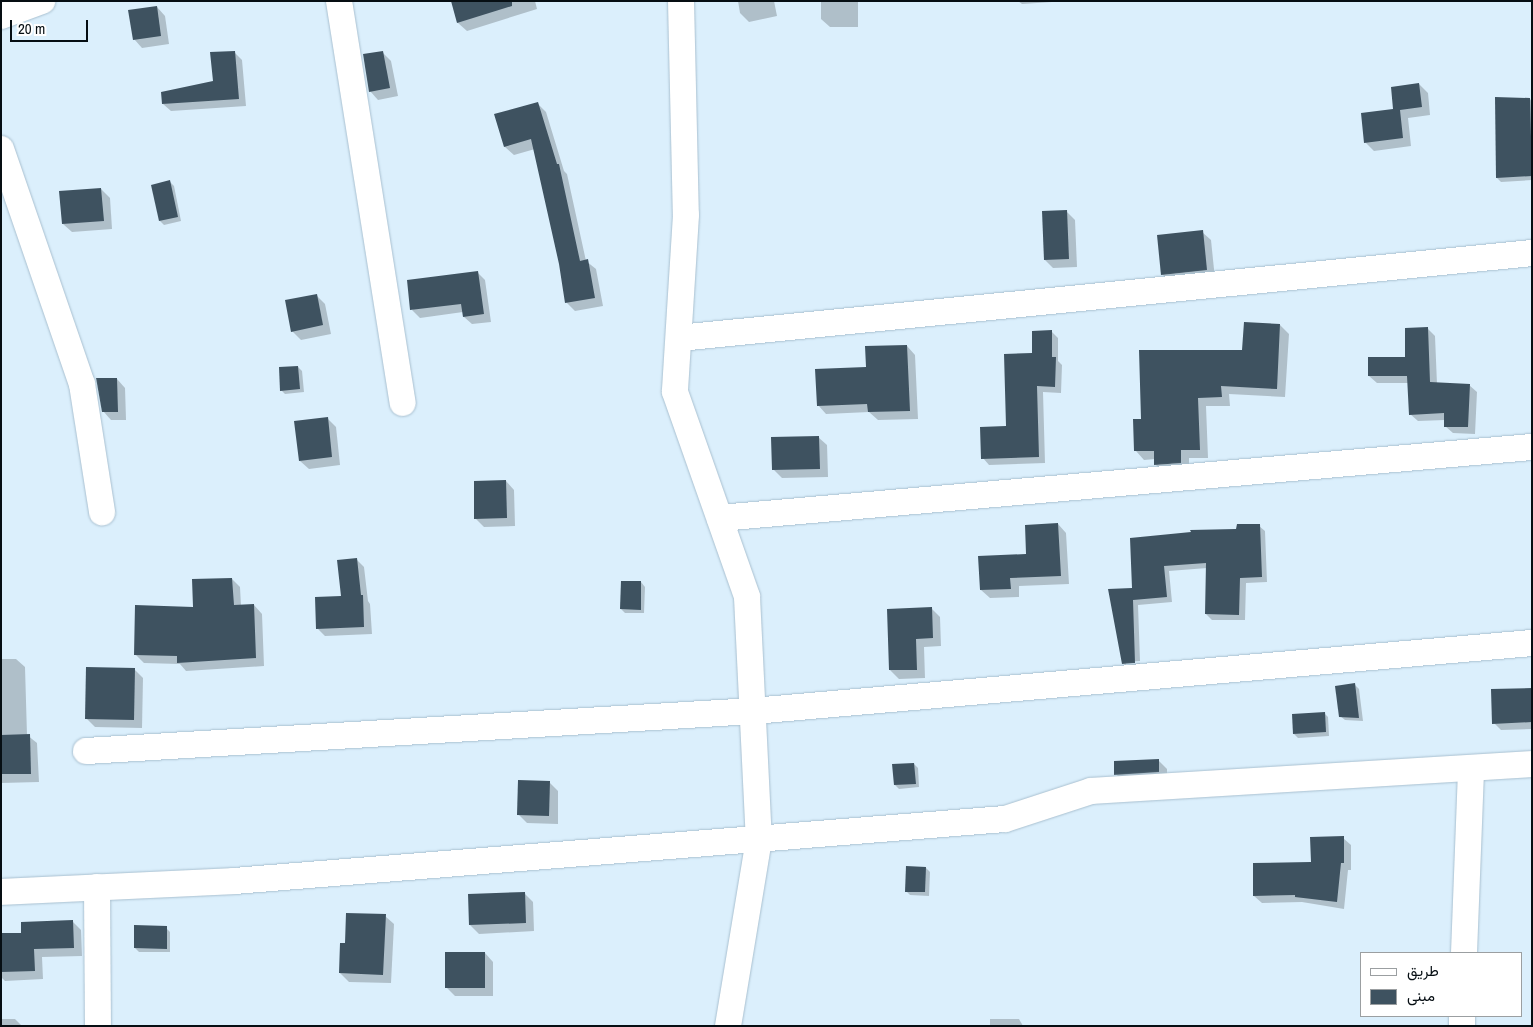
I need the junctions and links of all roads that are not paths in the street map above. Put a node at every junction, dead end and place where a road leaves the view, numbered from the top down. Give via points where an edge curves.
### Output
1 (42, 1) edge
2 (339, 1) edge
3 (681, 1) edge
4 (1, 16) edge
5 (1, 149) edge
6 (1532, 253) edge
7 (678, 338) junction
8 (403, 403) dead end
9 (1532, 447) edge
10 (102, 512) dead end
11 (720, 518) junction
12 (1532, 643) edge
13 (753, 711) junction
14 (86, 750) dead end
15 (1532, 764) edge
16 (1470, 768) junction
17 (759, 839) junction
18 (97, 887) junction
19 (1, 892) edge
20 (1464, 952) edge
21 (98, 1026) edge
22 (728, 1026) edge

1 - 4 street
2 - 8 street
3 - 7 street via 686,215
5 - 10 street via 82,384
6 - 7 street
7 - 11 street via 675,392
9 - 11 street
11 - 13 street via 747,597
12 - 13 street
13 - 14 street
13 - 17 street
15 - 16 street
16 - 17 street via 1091,791 1005,819
16 - 20 street
17 - 18 street via 234,881
17 - 22 street
18 - 19 street
18 - 21 street

